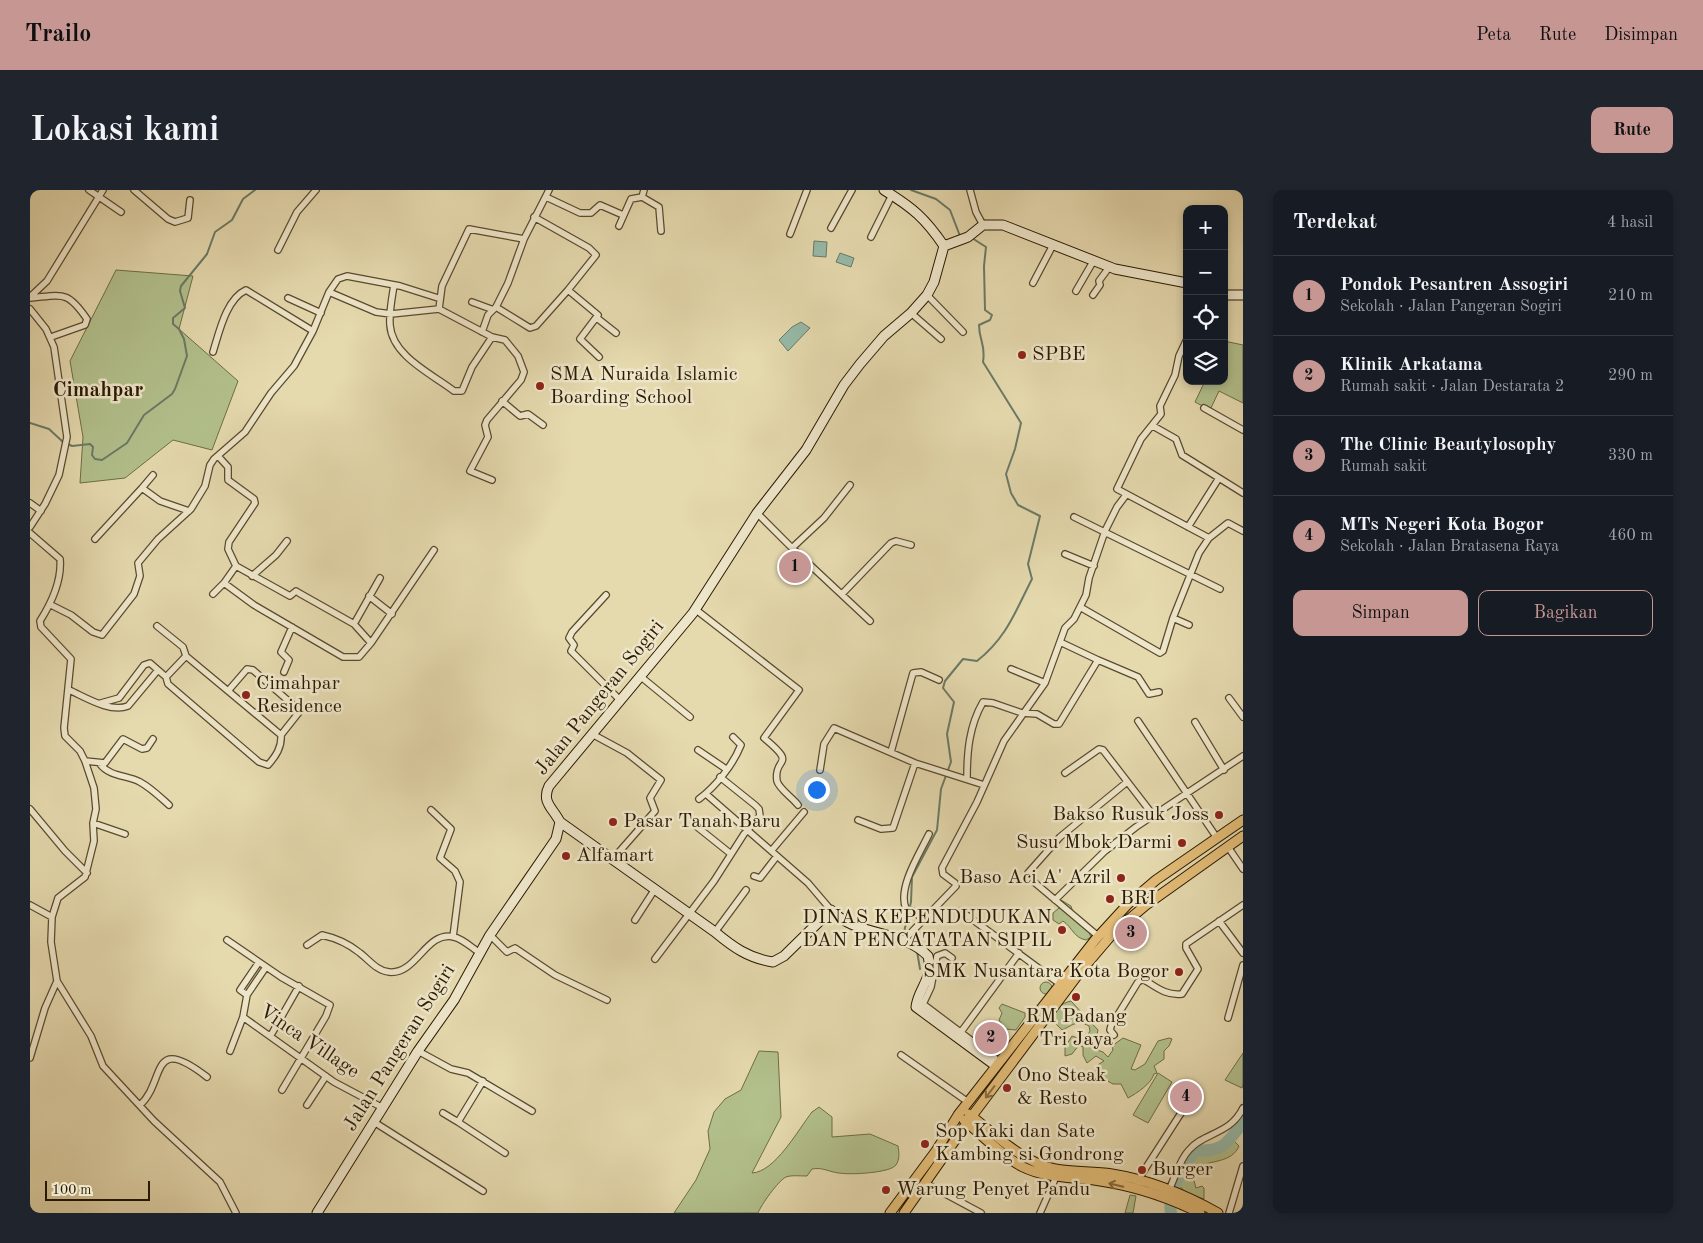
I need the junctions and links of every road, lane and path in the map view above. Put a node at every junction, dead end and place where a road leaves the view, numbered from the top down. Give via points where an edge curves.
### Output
1 (89, 190) edge
2 (103, 190) edge
3 (134, 190) edge
4 (316, 190) edge
5 (550, 190) edge
6 (644, 190) edge
7 (808, 190) edge
8 (852, 190) edge
9 (970, 190) edge
10 (888, 192) edge
11 (100, 197) junction
12 (546, 197) junction
13 (642, 197) junction
14 (190, 200) dead end
15 (121, 212) dead end
16 (623, 215) junction
17 (534, 217) junction
18 (619, 226) dead end
19 (831, 228) dead end
20 (978, 230) junction
21 (661, 231) dead end
22 (790, 234) dead end
23 (871, 237) dead end
24 (524, 239) junction
25 (944, 246) junction
26 (1053, 246) junction
27 (278, 250) dead end
28 (1094, 260) junction
29 (1110, 266) junction
30 (1183, 282) edge
31 (1033, 283) dead end
32 (394, 285) junction
33 (568, 290) junction
34 (1076, 291) dead end
35 (329, 292) junction
36 (926, 295) junction
37 (1093, 295) dead end
38 (1228, 295) edge
39 (1243, 296) edge
40 (30, 298) edge
41 (288, 298) dead end
42 (438, 298) junction
43 (472, 302) dead end
44 (494, 308) junction
45 (439, 309) junction
46 (30, 310) edge
47 (911, 313) junction
48 (321, 314) junction
49 (391, 314) junction
50 (597, 318) junction
51 (313, 331) junction
52 (482, 332) junction
53 (963, 332) dead end
54 (616, 333) dead end
55 (50, 337) junction
56 (492, 337) junction
57 (942, 339) dead end
58 (1187, 340) edge
59 (213, 352) dead end
60 (599, 357) dead end
61 (502, 401) junction
62 (1204, 408) dead end
63 (543, 425) dead end
64 (1153, 426) junction
65 (1243, 430) edge
66 (218, 456) junction
67 (153, 475) dead end
68 (1220, 478) junction
69 (492, 480) dead end
70 (850, 485) dead end
71 (142, 488) junction
72 (1243, 492) edge
73 (1126, 495) junction
74 (30, 503) edge
75 (41, 511) junction
76 (190, 511) junction
77 (757, 513) junction
78 (1074, 517) dead end
79 (30, 527) edge
80 (1188, 527) junction
81 (1105, 531) junction
82 (1243, 531) edge
83 (30, 533) edge
84 (1209, 538) junction
85 (95, 539) dead end
86 (286, 541) dead end
87 (911, 545) dead end
88 (792, 548) junction
89 (434, 550) dead end
90 (1065, 554) dead end
91 (236, 566) junction
92 (1094, 566) junction
93 (1192, 575) junction
94 (252, 576) junction
95 (380, 578) dead end
96 (224, 583) junction
97 (1220, 589) dead end
98 (212, 594) dead end
99 (842, 594) junction
100 (606, 595) dead end
101 (369, 596) junction
102 (51, 605) junction
103 (1080, 607) junction
104 (696, 610) junction
105 (392, 614) junction
106 (1174, 618) junction
107 (870, 621) dead end
108 (354, 624) junction
109 (1189, 625) dead end
110 (157, 626) dead end
111 (292, 627) junction
112 (1060, 642) junction
113 (371, 643) junction
114 (186, 656) junction
115 (1098, 660) junction
116 (1011, 669) dead end
117 (158, 670) junction
118 (284, 672) dead end
119 (640, 676) junction
120 (166, 677) junction
121 (939, 680) dead end
122 (1045, 683) junction
123 (69, 690) junction
124 (228, 691) junction
125 (1159, 692) dead end
126 (1229, 698) dead end
127 (620, 700) junction
128 (101, 704) junction
129 (1022, 713) junction
130 (690, 717) dead end
131 (1243, 717) edge
132 (1138, 721) dead end
133 (1195, 722) dead end
134 (592, 734) junction
135 (281, 736) junction
136 (733, 737) dead end
137 (153, 739) dead end
138 (698, 750) dead end
139 (891, 752) junction
140 (1243, 756) edge
141 (86, 761) junction
142 (916, 763) junction
143 (100, 764) junction
144 (726, 770) junction
145 (820, 770) dead end
146 (1224, 770) junction
147 (1066, 773) dead end
148 (720, 777) junction
149 (967, 778) junction
150 (1127, 782) junction
151 (984, 785) junction
152 (706, 794) junction
153 (1187, 794) junction
154 (699, 799) dead end
155 (169, 805) dead end
156 (798, 805) dead end
157 (30, 809) edge
158 (431, 810) dead end
159 (804, 812) dead end
160 (1153, 815) junction
161 (858, 820) dead end
162 (1243, 820) edge
163 (560, 822) junction
164 (93, 823) junction
165 (696, 826) dead end
166 (748, 831) junction
167 (125, 834) dead end
168 (929, 834) dead end
169 (1243, 836) edge
170 (1217, 838) junction
171 (1228, 847) junction
172 (772, 850) junction
173 (731, 854) junction
174 (777, 856) junction
175 (612, 860) junction
176 (1184, 861) junction
177 (1243, 869) edge
178 (1192, 872) junction
179 (87, 873) junction
180 (1166, 874) junction
181 (754, 876) dead end
182 (1174, 884) junction
183 (655, 889) junction
184 (746, 890) dead end
185 (1056, 900) junction
186 (30, 905) edge
187 (1243, 905) edge
188 (831, 910) junction
189 (961, 911) dead end
190 (689, 914) junction
191 (52, 917) junction
192 (923, 919) junction
193 (635, 920) dead end
194 (1219, 921) junction
195 (714, 932) junction
196 (490, 935) junction
197 (1098, 936) junction
198 (453, 937) junction
199 (227, 940) dead end
200 (910, 942) junction
201 (307, 945) dead end
202 (480, 953) junction
203 (1018, 953) junction
204 (1243, 953) edge
205 (952, 958) dead end
206 (655, 959) dead end
207 (259, 962) junction
208 (1243, 965) edge
209 (266, 967) junction
210 (57, 981) junction
211 (1060, 984) junction
212 (299, 986) junction
213 (247, 995) junction
214 (607, 1000) dead end
215 (243, 1018) junction
216 (1228, 1018) dead end
217 (961, 1032) junction
218 (271, 1035) junction
219 (1114, 1035) dead end
220 (230, 1050) dead end
221 (418, 1050) junction
222 (901, 1055) dead end
223 (301, 1057) junction
224 (30, 1058) edge
225 (998, 1064) junction
226 (326, 1076) junction
227 (207, 1077) dead end
228 (482, 1081) junction
229 (282, 1090) dead end
230 (307, 1104) dead end
231 (140, 1105) junction
232 (383, 1108) junction
233 (1243, 1108) edge
234 (963, 1109) junction
235 (1183, 1110) dead end
236 (532, 1112) dead end
237 (443, 1113) dead end
238 (970, 1120) junction
239 (374, 1122) junction
240 (458, 1122) junction
241 (505, 1153) dead end
242 (1243, 1166) edge
243 (1056, 1177) junction
244 (1138, 1180) junction
245 (925, 1183) junction
246 (1171, 1189) junction
247 (483, 1191) dead end
248 (970, 1211) edge
249 (236, 1213) edge
250 (317, 1213) edge
251 (890, 1213) edge
252 (904, 1213) edge
253 (981, 1213) edge
254 (1040, 1213) edge
255 (1200, 1213) edge
256 (1218, 1213) edge
257 (1229, 1213) edge

1 - 11 street
2 - 11 street
3 - 14 street via 171,222 179,223 188,218
4 - 27 street via 297,212
5 - 12 street
6 - 13 street
7 - 22 street
8 - 19 street
9 - 20 street
10 - 23 street
10 - 25 street via 925,219
11 - 15 street
11 - 40 street via 47,281
12 - 16 street via 580,213 591,213 600,205
12 - 17 street
13 - 16 street via 630,198
13 - 21 street via 659,207
16 - 18 street
17 - 24 street
17 - 33 street via 596,255
20 - 25 street
20 - 26 street via 1003,225
24 - 42 street via 469,229
24 - 44 street via 508,283
25 - 36 street, Jalan Pangeran Sogiri via 934,282
26 - 28 street
26 - 31 street
28 - 29 street
28 - 34 street
29 - 30 street via 1129,274
29 - 37 street
32 - 35 street via 348,276 338,279
32 - 42 street
32 - 49 street
33 - 44 street via 536,326 530,328
33 - 50 street via 597,313
35 - 48 street
35 - 49 street via 376,312
36 - 47 street, Jalan Pangeran Sogiri
36 - 53 street
38 - 39 street
40 - 55 street via 66,296 86,319 85,325
41 - 48 street
42 - 45 street
43 - 44 street
44 - 52 street
45 - 49 street
45 - 52 street
46 - 55 street
47 - 57 street
47 - 77 street, Jalan Pangeran Sogiri via 884,336 860,364 806,450
48 - 51 street
49 - 56 street via 392,334 403,352 458,392 462,391 472,366
50 - 54 street
50 - 60 street via 580,339
51 - 59 street via 246,290 238,293 226,313
51 - 66 street via 294,366 271,393 250,426
52 - 56 street
55 - 75 street via 67,437 59,475
56 - 61 street via 505,340 518,356 524,372
58 - 64 street via 1160,406 1162,414
61 - 63 street via 520,416 528,414
61 - 69 street via 486,420 488,437 470,471
62 - 65 street
64 - 68 street via 1176,439 1182,455
64 - 73 street via 1141,439 1117,488
66 - 76 street via 210,465 205,486
66 - 91 street via 228,467 228,480 255,503 229,542 228,549
67 - 71 street
68 - 72 street
68 - 80 street
70 - 88 street via 813,531
71 - 76 street via 160,501
71 - 85 street
73 - 80 street
73 - 81 street
74 - 75 street
75 - 79 street
76 - 102 street via 158,539 138,563 140,576 134,594 102,635
77 - 88 street
77 - 104 street, Jalan Pangeran Sogiri
78 - 81 street
80 - 84 street
81 - 92 street
81 - 93 street
82 - 84 street via 1228,523
83 - 102 street via 60,559
84 - 93 street via 1199,553
86 - 94 street via 276,555
87 - 99 street via 891,543
88 - 99 street
89 - 105 street
90 - 92 street
91 - 94 street
91 - 96 street
92 - 103 street
93 - 97 street
93 - 106 street
94 - 108 street via 290,596 296,591
95 - 101 street
96 - 98 street
96 - 111 street
99 - 107 street
100 - 127 street via 569,638 574,645 571,651
101 - 105 street
101 - 108 street
102 - 123 street via 40,621 41,626 70,655
103 - 106 street via 1158,652 1163,651
103 - 112 street via 1065,628
104 - 119 street, Jalan Pangeran Sogiri
104 - 156 street via 799,690 764,738 783,755 777,780
105 - 113 street
106 - 109 street
108 - 113 street
110 - 114 street via 183,647
111 - 113 street via 349,659 359,657
111 - 118 street via 280,648 289,660
112 - 115 street
112 - 122 street
114 - 120 street
114 - 124 street
115 - 125 street via 1138,677 1149,694
115 - 129 street via 1060,724 1036,714
116 - 122 street
117 - 120 street
117 - 128 street via 128,706
117 - 128 street via 150,664 144,665 120,698
119 - 127 street, Jalan Pangeran Sogiri
119 - 130 street
120 - 135 street via 168,684 260,762 268,765 273,759
121 - 139 street via 921,672 913,673
122 - 129 street
123 - 128 street
123 - 141 street via 65,736
124 - 135 street
124 - 135 street via 248,669 253,670 300,711
126 - 131 street
127 - 134 street, Jalan Pangeran Sogiri
129 - 149 street via 983,702 967,747
129 - 151 street
132 - 153 street
133 - 146 street
134 - 163 street, Jalan Pangeran Sogiri via 545,794 547,804
134 - 175 street via 627,753 661,780 650,798 655,811
136 - 144 street via 741,746
137 - 143 street via 147,748 142,749 121,740 109,760
138 - 144 street
139 - 142 street
139 - 145 street via 834,728 824,744
140 - 146 street
141 - 143 street
141 - 164 street via 94,788 96,809
142 - 149 street
142 - 161 street via 893,828 881,828
143 - 155 street via 111,773 147,786
144 - 148 street
146 - 153 street
147 - 150 street via 1099,749
148 - 152 street
148 - 166 street via 759,809 760,816
149 - 151 street
150 - 160 street
150 - 185 street via 1060,836 1028,872 1028,877
151 - 192 street via 941,872 956,886
152 - 154 street
152 - 166 street
153 - 160 street
153 - 170 street
157 - 179 street
158 - 198 street via 451,829 440,858 455,871 460,882
159 - 172 street
160 - 185 street via 1104,851
162 - 170 main road
163 - 175 street
163 - 196 street, Jalan Pangeran Sogiri via 556,839
164 - 167 street
164 - 179 street via 94,841
165 - 173 street
166 - 172 street
166 - 173 street
168 - 192 street via 909,875 904,900 904,906
169 - 171 main road
170 - 176 main road
171 - 177 street
171 - 178 main road
172 - 174 street
173 - 190 street
174 - 181 street via 760,878
174 - 188 street via 818,893
175 - 183 street
176 - 178 main road via 1185,869
176 - 180 main road
178 - 182 main road
179 - 191 street via 80,883 58,898
180 - 182 main road via 1174,876
180 - 197 main road via 1128,904
182 -> 238 main road via 1127,920 1080,972
183 - 190 street
183 - 193 street
184 - 195 street
185 - 197 street
186 - 191 street
187 - 194 street
188 - 195 street via 784,956 773,962 737,950
188 - 200 street via 854,925
189 - 203 street
190 - 195 street
190 - 206 street
191 - 210 street via 51,942
192 - 200 street via 913,931
194 - 204 street
194 - 219 street via 1186,944 1198,969 1182,994 1167,993 1143,979 1138,982 1111,1026
196 - 202 street, Jalan Pangeran Sogiri
196 - 214 street via 506,952 515,948 555,975
197 - 211 main road
198 - 201 street via 440,938 408,967 393,972 378,968 333,937 322,935
198 - 202 street
199 - 207 street
200 - 225 street via 928,956 927,983 916,1006
202 - 221 street, Jalan Pangeran Sogiri via 454,1000
203 - 211 street
203 - 217 street
205 - 217 street via 945,953 937,956 931,987 923,1004
207 - 209 street
207 - 213 street via 240,990
208 - 216 street
209 - 212 street
209 - 213 street
210 - 224 street via 44,1008
210 - 231 street via 91,1036 103,1066
211 - 225 main road
212 - 218 street
212 - 223 street via 328,1003 330,1008
213 - 215 street
215 - 218 street, Vinca Village
215 - 220 street
217 - 225 street
218 - 223 street, Vinca Village
221 - 228 street via 451,1069
221 - 232 street, Jalan Pangeran Sogiri
222 - 234 street
223 - 226 street, Vinca Village
223 - 229 street
225 - 234 main road
226 - 230 street
226 - 232 street, Vinca Village
227 - 231 street via 178,1060 168,1060 160,1066 148,1098
228 - 236 street
228 - 240 street
231 - 249 street via 220,1182
232 - 239 street, Jalan Pangeran Sogiri
233 - 246 street via 1239,1118 1227,1128 1189,1150
234 - 238 main road
234 - 251 main road
235 - 244 street
237 - 240 street
238 - 243 main road via 1023,1167
238 - 244 main road via 1025,1156 1053,1169 1096,1172
238 - 245 main road
239 - 247 street
239 - 250 street, Jalan Pangeran Sogiri
240 - 241 street
242 - 257 street
243 - 254 street
255 -> 243 main road via 1179,1202 1096,1180
244 - 246 main road
245 - 248 street
245 - 252 main road
246 - 256 main road
248 - 253 street

